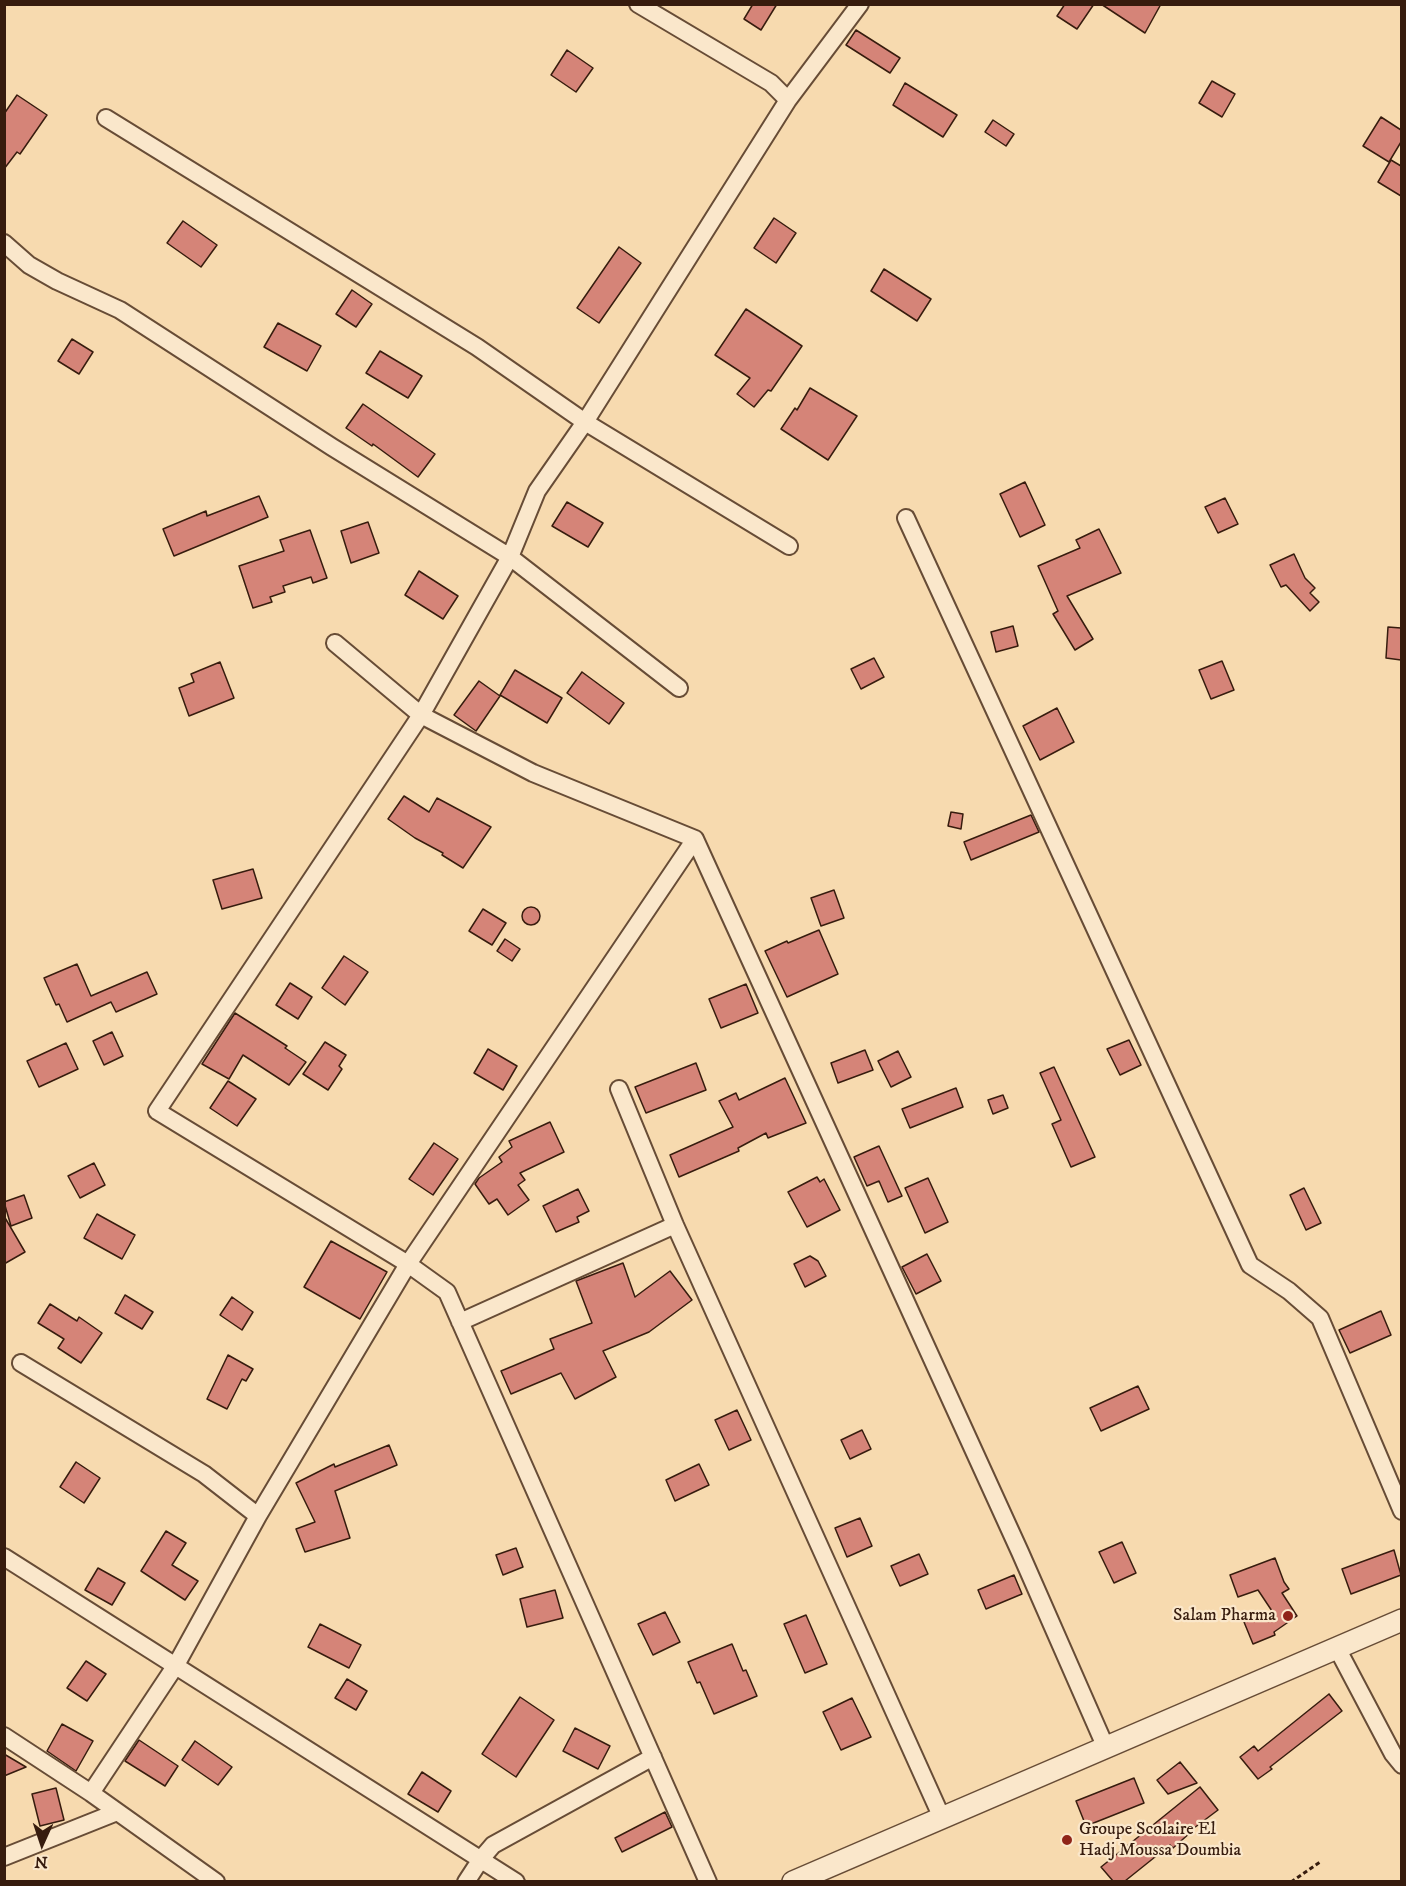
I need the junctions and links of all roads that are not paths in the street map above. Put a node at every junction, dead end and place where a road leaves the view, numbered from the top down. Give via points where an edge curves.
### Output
1 (638, 4) edge
2 (860, 4) edge
3 (788, 100) junction
4 (106, 118) dead end
5 (4, 243) edge
6 (585, 422) junction
7 (906, 518) dead end
8 (789, 546) dead end
9 (510, 557) junction
10 (335, 644) dead end
11 (679, 688) dead end
12 (421, 716) junction
13 (695, 840) junction
14 (619, 1089) dead end
15 (675, 1226) junction
16 (408, 1264) junction
17 (460, 1322) junction
18 (21, 1363) dead end
19 (1401, 1511) edge
20 (258, 1516) junction
21 (4, 1557) edge
22 (1401, 1620) edge
23 (1337, 1648) junction
24 (176, 1665) junction
25 (4, 1736) edge
26 (1106, 1748) junction
27 (653, 1757) junction
28 (1401, 1765) edge
29 (91, 1793) junction
30 (117, 1812) junction
31 (942, 1818) junction
32 (4, 1857) edge
33 (481, 1859) junction
34 (216, 1881) edge
35 (466, 1881) edge
36 (516, 1881) edge
37 (708, 1881) edge
38 (793, 1881) edge

1 - 3 street via 771,83
2 - 3 street
3 - 6 street
4 - 6 street via 477,347
5 - 9 street via 28,265 120,310
6 - 8 street
6 - 9 street via 537,491
7 - 19 street via 1250,1265 1320,1318
9 - 11 street
9 - 12 street
10 - 12 street
12 - 13 street via 533,773
12 - 16 street via 157,1111
13 - 16 street
13 - 26 street
14 - 15 street
15 - 17 street
15 - 31 street
16 - 17 street via 447,1292
16 - 20 street
17 - 27 street
18 - 20 street via 204,1474
20 - 24 street
21 - 24 street
22 - 23 street
23 - 26 street
23 - 28 street
24 - 29 street
24 - 33 street
25 - 29 street
26 - 31 street
27 - 33 street via 493,1845
27 - 37 street
29 - 30 street
30 - 32 street
30 - 34 street
31 - 38 street
33 - 35 street
33 - 36 street

